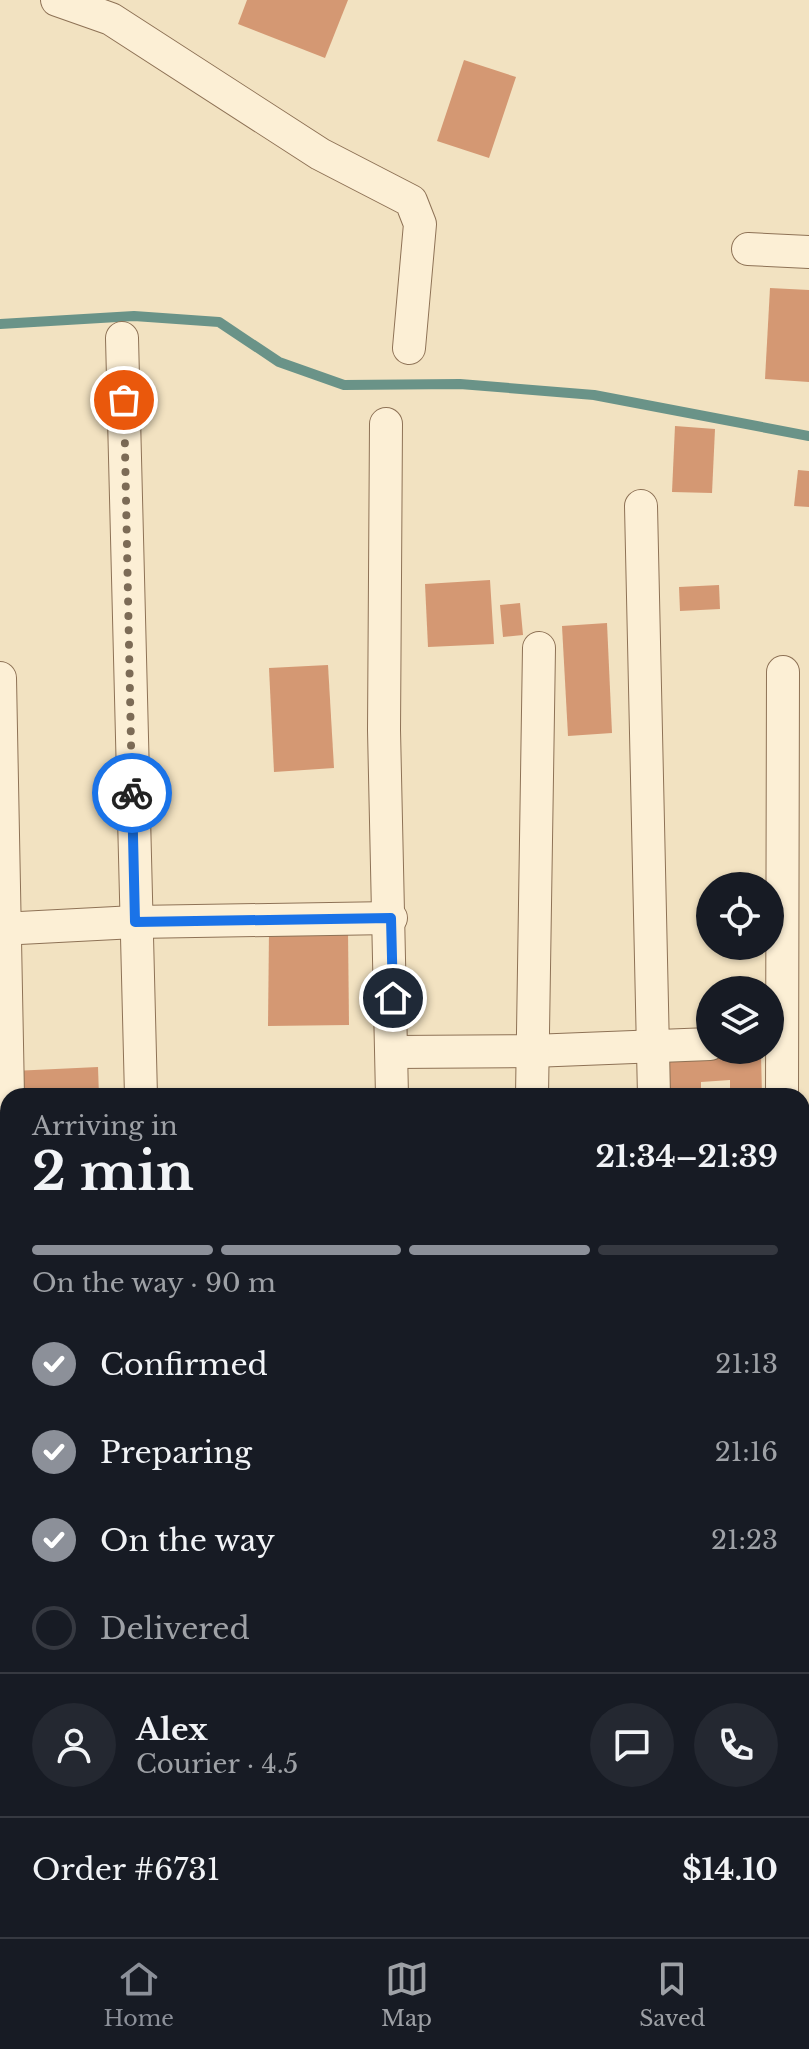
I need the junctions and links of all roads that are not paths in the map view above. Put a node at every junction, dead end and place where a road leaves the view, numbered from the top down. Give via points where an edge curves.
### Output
1 (57, 0) edge
2 (748, 249) dead end
3 (809, 252) edge
4 (122, 338) dead end
5 (409, 348) dead end
6 (386, 424) dead end
7 (641, 506) dead end
8 (539, 648) dead end
9 (783, 672) dead end
10 (0, 678) edge
11 (796, 899) edge
12 (391, 918) junction
13 (135, 922) junction
14 (2, 929) edge
15 (784, 985) edge
16 (696, 1044) edge
17 (652, 1045) junction
18 (532, 1051) junction
19 (394, 1052) junction
20 (778, 1064) edge
21 (8, 1088) edge
22 (141, 1088) edge
23 (392, 1088) edge
24 (532, 1088) edge
25 (654, 1088) edge
26 (781, 1088) edge

1 - 5 street via 111,19 320,154 411,201 420,224
2 - 3 street
4 - 13 street
6 - 12 street via 384,730
7 - 17 street
8 - 18 street
9 - 11 street
10 - 14 street
11 - 15 street
12 - 13 street
12 - 19 street
13 - 14 street
13 - 22 street
14 - 21 street
16 - 17 street
17 - 18 street
17 - 25 street
18 - 19 street
18 - 24 street
19 - 23 street
20 - 26 street

